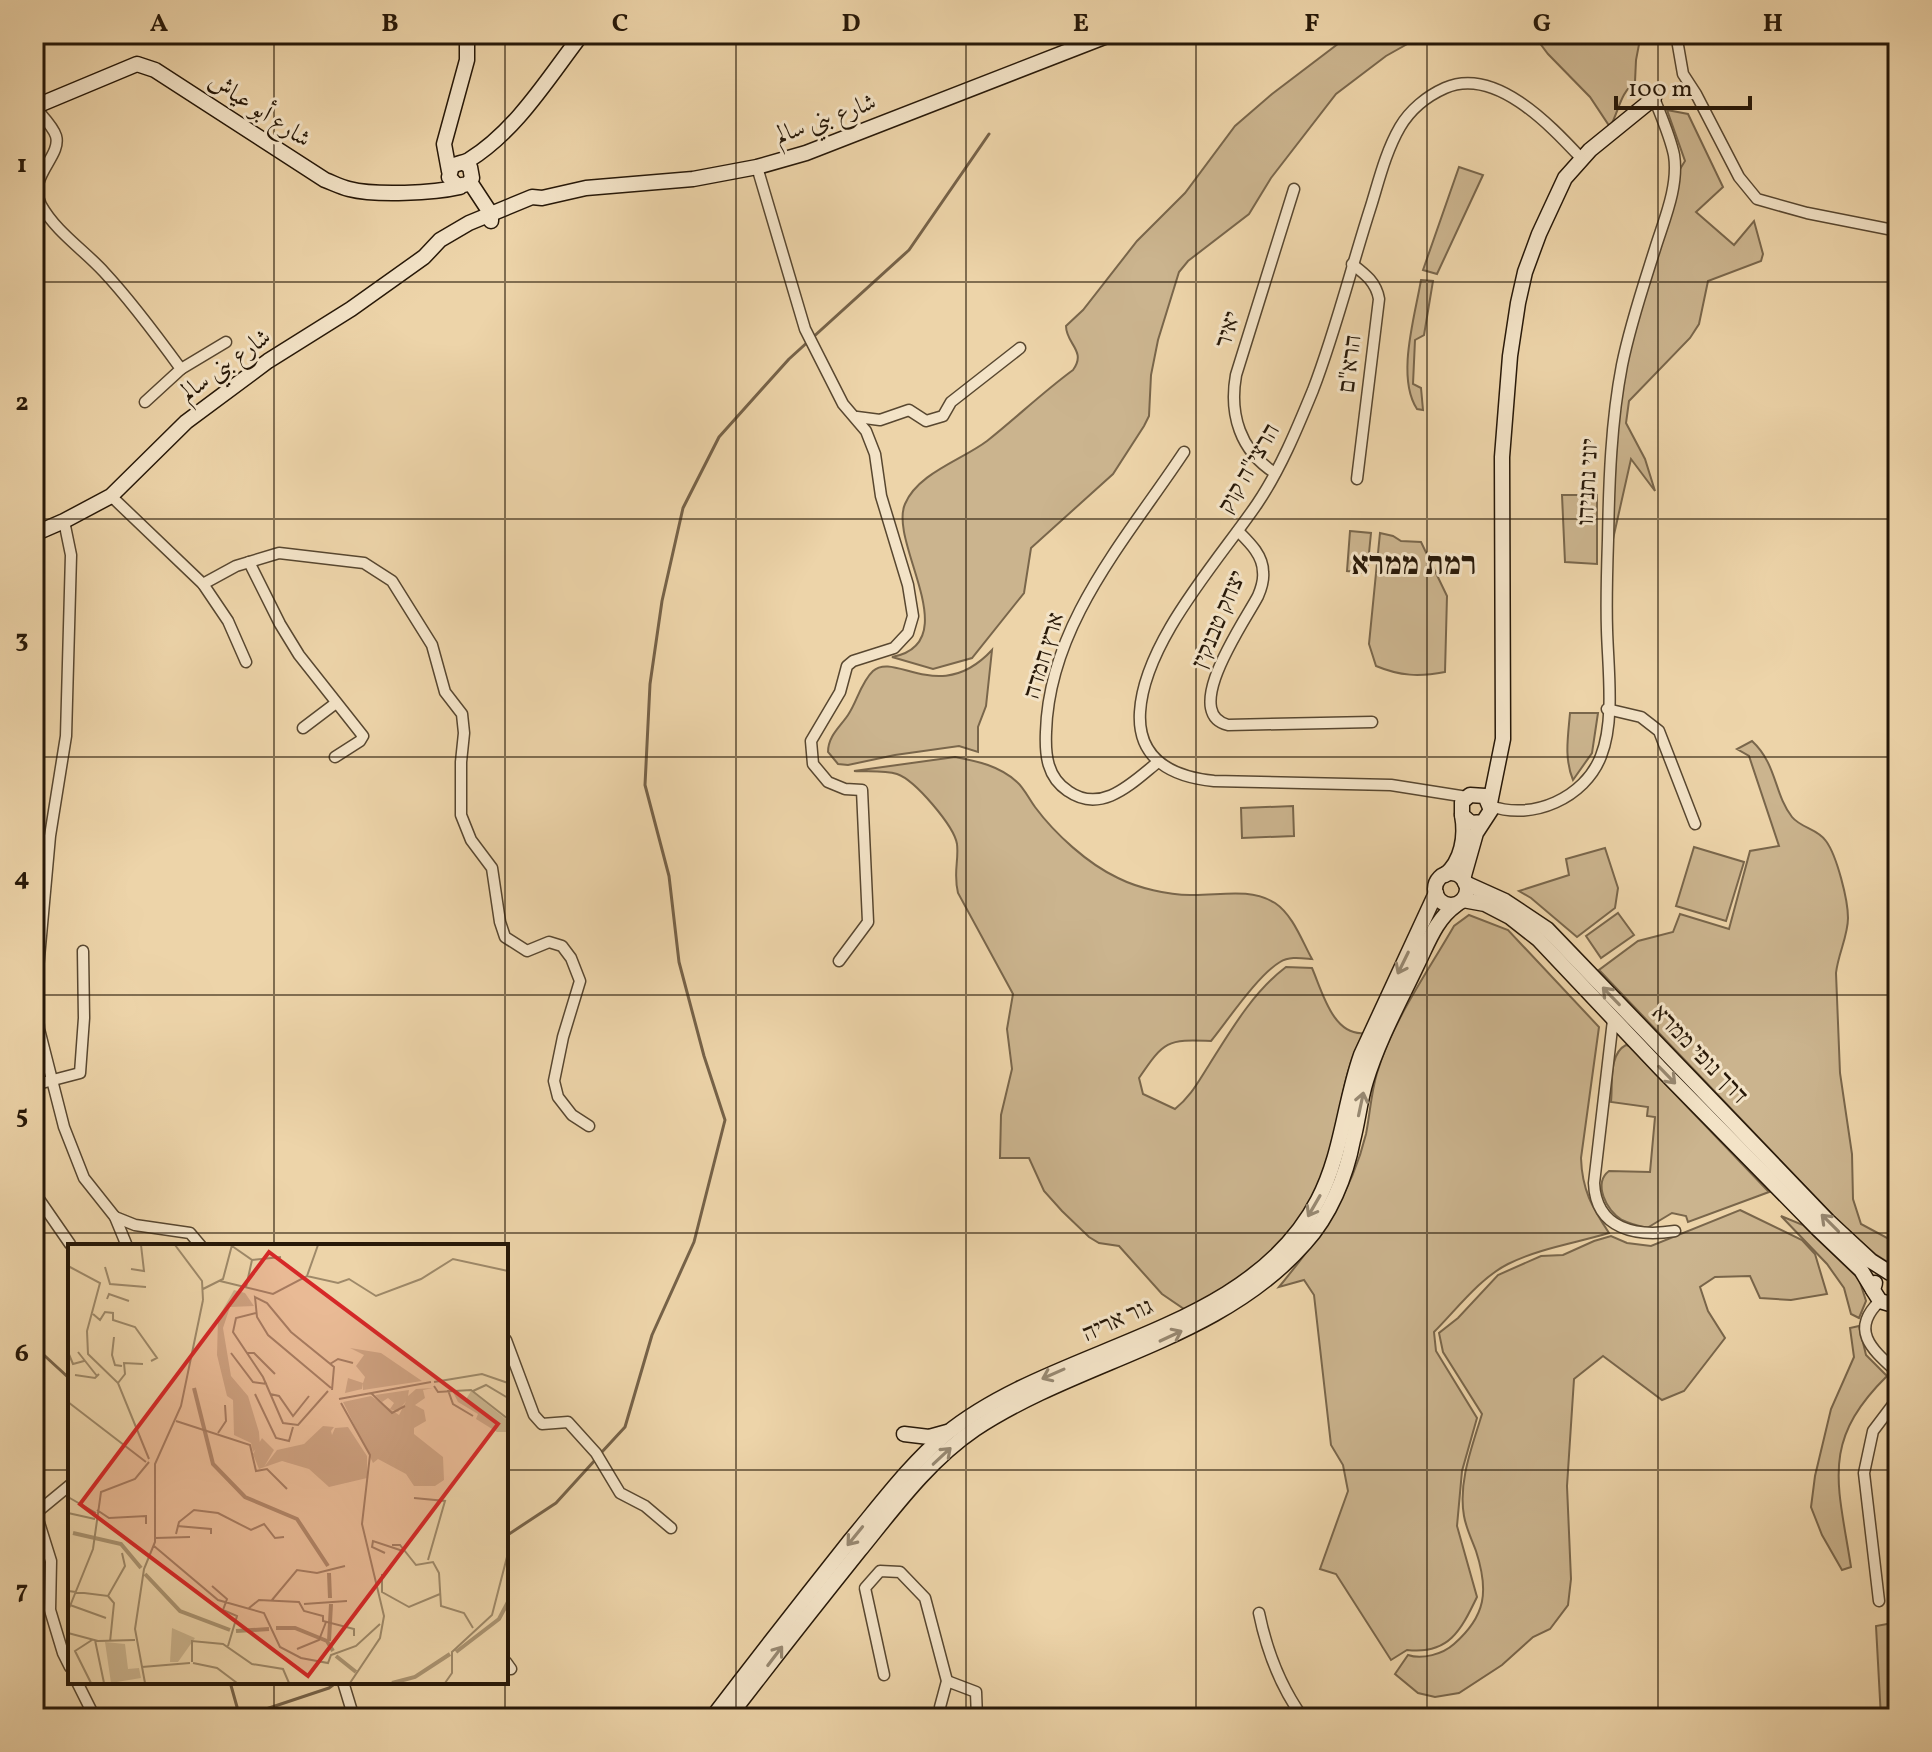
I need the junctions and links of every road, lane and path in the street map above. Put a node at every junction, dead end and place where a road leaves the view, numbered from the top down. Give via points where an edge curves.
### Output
1 (467, 34) edge
2 (582, 34) edge
3 (1112, 34) edge
4 (1676, 34) edge
5 (1656, 102) junction
6 (34, 106) edge
7 (1581, 158) junction
8 (757, 167) junction
9 (461, 175) junction
10 (1294, 189) dead end
11 (488, 218) junction
12 (1898, 231) edge
13 (1352, 264) junction
14 (1518, 303) junction
15 (226, 342) dead end
16 (1020, 348) dead end
17 (181, 369) junction
18 (145, 402) dead end
19 (857, 417) junction
20 (1184, 452) dead end
21 (1275, 473) junction
22 (1357, 479) dead end
23 (111, 496) junction
24 (64, 521) junction
25 (1238, 531) junction
26 (34, 534) edge
27 (249, 562) junction
28 (203, 584) junction
29 (246, 662) dead end
30 (336, 703) junction
31 (1607, 709) junction
32 (1372, 722) dead end
33 (303, 728) dead end
34 (1501, 752) junction
35 (335, 757) dead end
36 (1158, 762) junction
37 (1466, 804) junction
38 (1488, 812) junction
39 (1695, 824) dead end
40 (1445, 875) junction
41 (1464, 881) junction
42 (1436, 893) junction
43 (1459, 902) junction
44 (83, 951) dead end
45 (839, 961) dead end
46 (1613, 1020) junction
47 (1628, 1035) junction
48 (1609, 1048) junction
49 (52, 1080) junction
50 (34, 1085) edge
51 (589, 1126) dead end
52 (34, 1192) edge
53 (115, 1217) junction
54 (1675, 1231) dead end
55 (70, 1244) edge
56 (126, 1244) edge
57 (199, 1244) edge
58 (1894, 1274) edge
59 (1888, 1300) edge
60 (508, 1345) edge
61 (1898, 1373) edge
62 (1898, 1398) edge
63 (951, 1431) junction
64 (904, 1434) dead end
65 (68, 1487) edge
66 (671, 1528) dead end
67 (1879, 1601) dead end
68 (1259, 1613) dead end
69 (68, 1661) edge
70 (884, 1675) dead end
71 (947, 1681) junction
72 (78, 1684) edge
73 (344, 1684) edge
74 (95, 1718) edge
75 (354, 1718) edge
76 (712, 1718) edge
77 (728, 1718) edge
78 (943, 1718) edge
79 (977, 1718) edge
80 (1303, 1718) edge

1 - 9 main road via 467,60 452,116
2 - 9 main road via 526,108
3 - 8 main road, شارع بني سالم via 834,143
4 - 12 street via 1683,74 1739,177 1757,199
5 - 7 main road
5 - 14 main road via 1573,183
5 - 31 street, יוני נתניהו via 1674,155 1674,176 1630,329 1616,401 1608,520
6 - 9 main road, شارع أبو عياش via 137,64 155,70 325,180 350,189 443,190
6 - 17 street via 56,133 57,144 39,177 38,200
7 - 13 street, הרצי"ה קוק via 1500,90 1469,82 1446,87 1424,101 1400,128
7 - 14 main road via 1549,209
8 - 11 main road, شارع بني سالم via 693,179 586,188
8 - 19 street via 805,329 843,404
9 - 11 main road
10 - 21 street, יאיר via 1232,398 1244,440
11 - 23 main road, شارع بني سالم via 268,361 186,422
13 - 21 street, הרצי"ה קוק via 1317,379
13 - 22 street, הרא"ם via 1375,286 1379,299
14 - 34 main road via 1502,441
15 - 17 street
16 - 19 street via 951,402 943,416 926,421 909,410 880,420
17 - 18 street
19 - 45 street via 875,454 913,616 908,633 894,648 847,666 840,692 811,741 813,764 828,782 862,790 868,922
20 - 36 street, ארץ חמדה via 1081,608 1057,666 1046,719 1051,773 1076,796 1097,800 1118,793
21 - 25 street, הרצי"ה קוק
23 - 24 main road, شارع بني سالم
23 - 28 street
24 - 26 main road, شارع بني سالم
24 - 49 street via 71,555 66,736 50,836 36,991
25 - 32 street, יצחק טבנקין via 1258,555 1263,579 1219,665 1211,701 1218,723
25 - 36 street, הרצי"ה קוק via 1175,622 1149,671 1140,725
27 - 28 street
27 - 30 street via 293,645
27 - 51 street via 279,553 364,563 392,581 411,610 432,645 445,692 462,714 461,815 492,868 505,937 527,951 549,942 562,946 580,981 554,1081 558,1097
28 - 29 street via 228,621
30 - 33 street
30 - 35 street via 363,736
31 - 38 street, יוני נתניהו via 1601,758 1577,790 1528,811
31 - 39 street via 1641,717 1659,731
34 - 37 main road via 1485,784
34 - 38 main road
36 - 37 street via 1188,778 1391,785
37 - 38 main road via 1485,796
37 - 38 main road via 1471,823
37 - 40 main road via 1456,865
38 - 41 main road via 1476,833
40 - 41 main road
40 - 42 main road via 1437,882
41 - 43 main road via 1467,892
58 -> 41 main road, דרך נופי ממרא via 1871,1261 1828,1221 1547,929
42 - 43 main road via 1441,901
42 -> 63 main road, גור אריה via 1361,1055 1325,1184 1285,1246 1225,1293 1005,1396
43 - 46 main road, דרך נופי ממרא via 1485,904 1525,928
77 -> 43 main road, גור אריה via 902,1498 954,1445 1011,1407 1232,1305 1301,1247 1330,1207 1343,1176 1365,1083 1389,1022 1440,919
44 - 49 street via 80,1073
46 - 47 main road, דרך נופי ממרא
46 - 48 street
47 - 48 street
47 -> 59 main road, דרך נופי ממרא
48 - 54 street via 1595,1195 1608,1218 1626,1229 1645,1234
49 - 50 street
49 - 53 street via 84,1178
52 - 55 street
53 - 56 street
53 - 57 street via 190,1233
58 - 59 main road via 1879,1276
59 - 61 street via 1868,1314 1865,1331
60 - 66 street via 542,1424 568,1422 596,1453 620,1493
62 - 67 street via 1873,1431 1864,1473
63 - 64 main road via 929,1437
63 -> 76 main road, גור אריה via 892,1489
65 - 69 street via 36,1513 51,1561 50,1610
68 - 80 street via 1272,1663
70 - 71 street via 865,1588 880,1571 900,1572 925,1598
71 - 78 street via 940,1707
71 - 79 street via 976,1692
72 - 74 street
73 - 75 street

